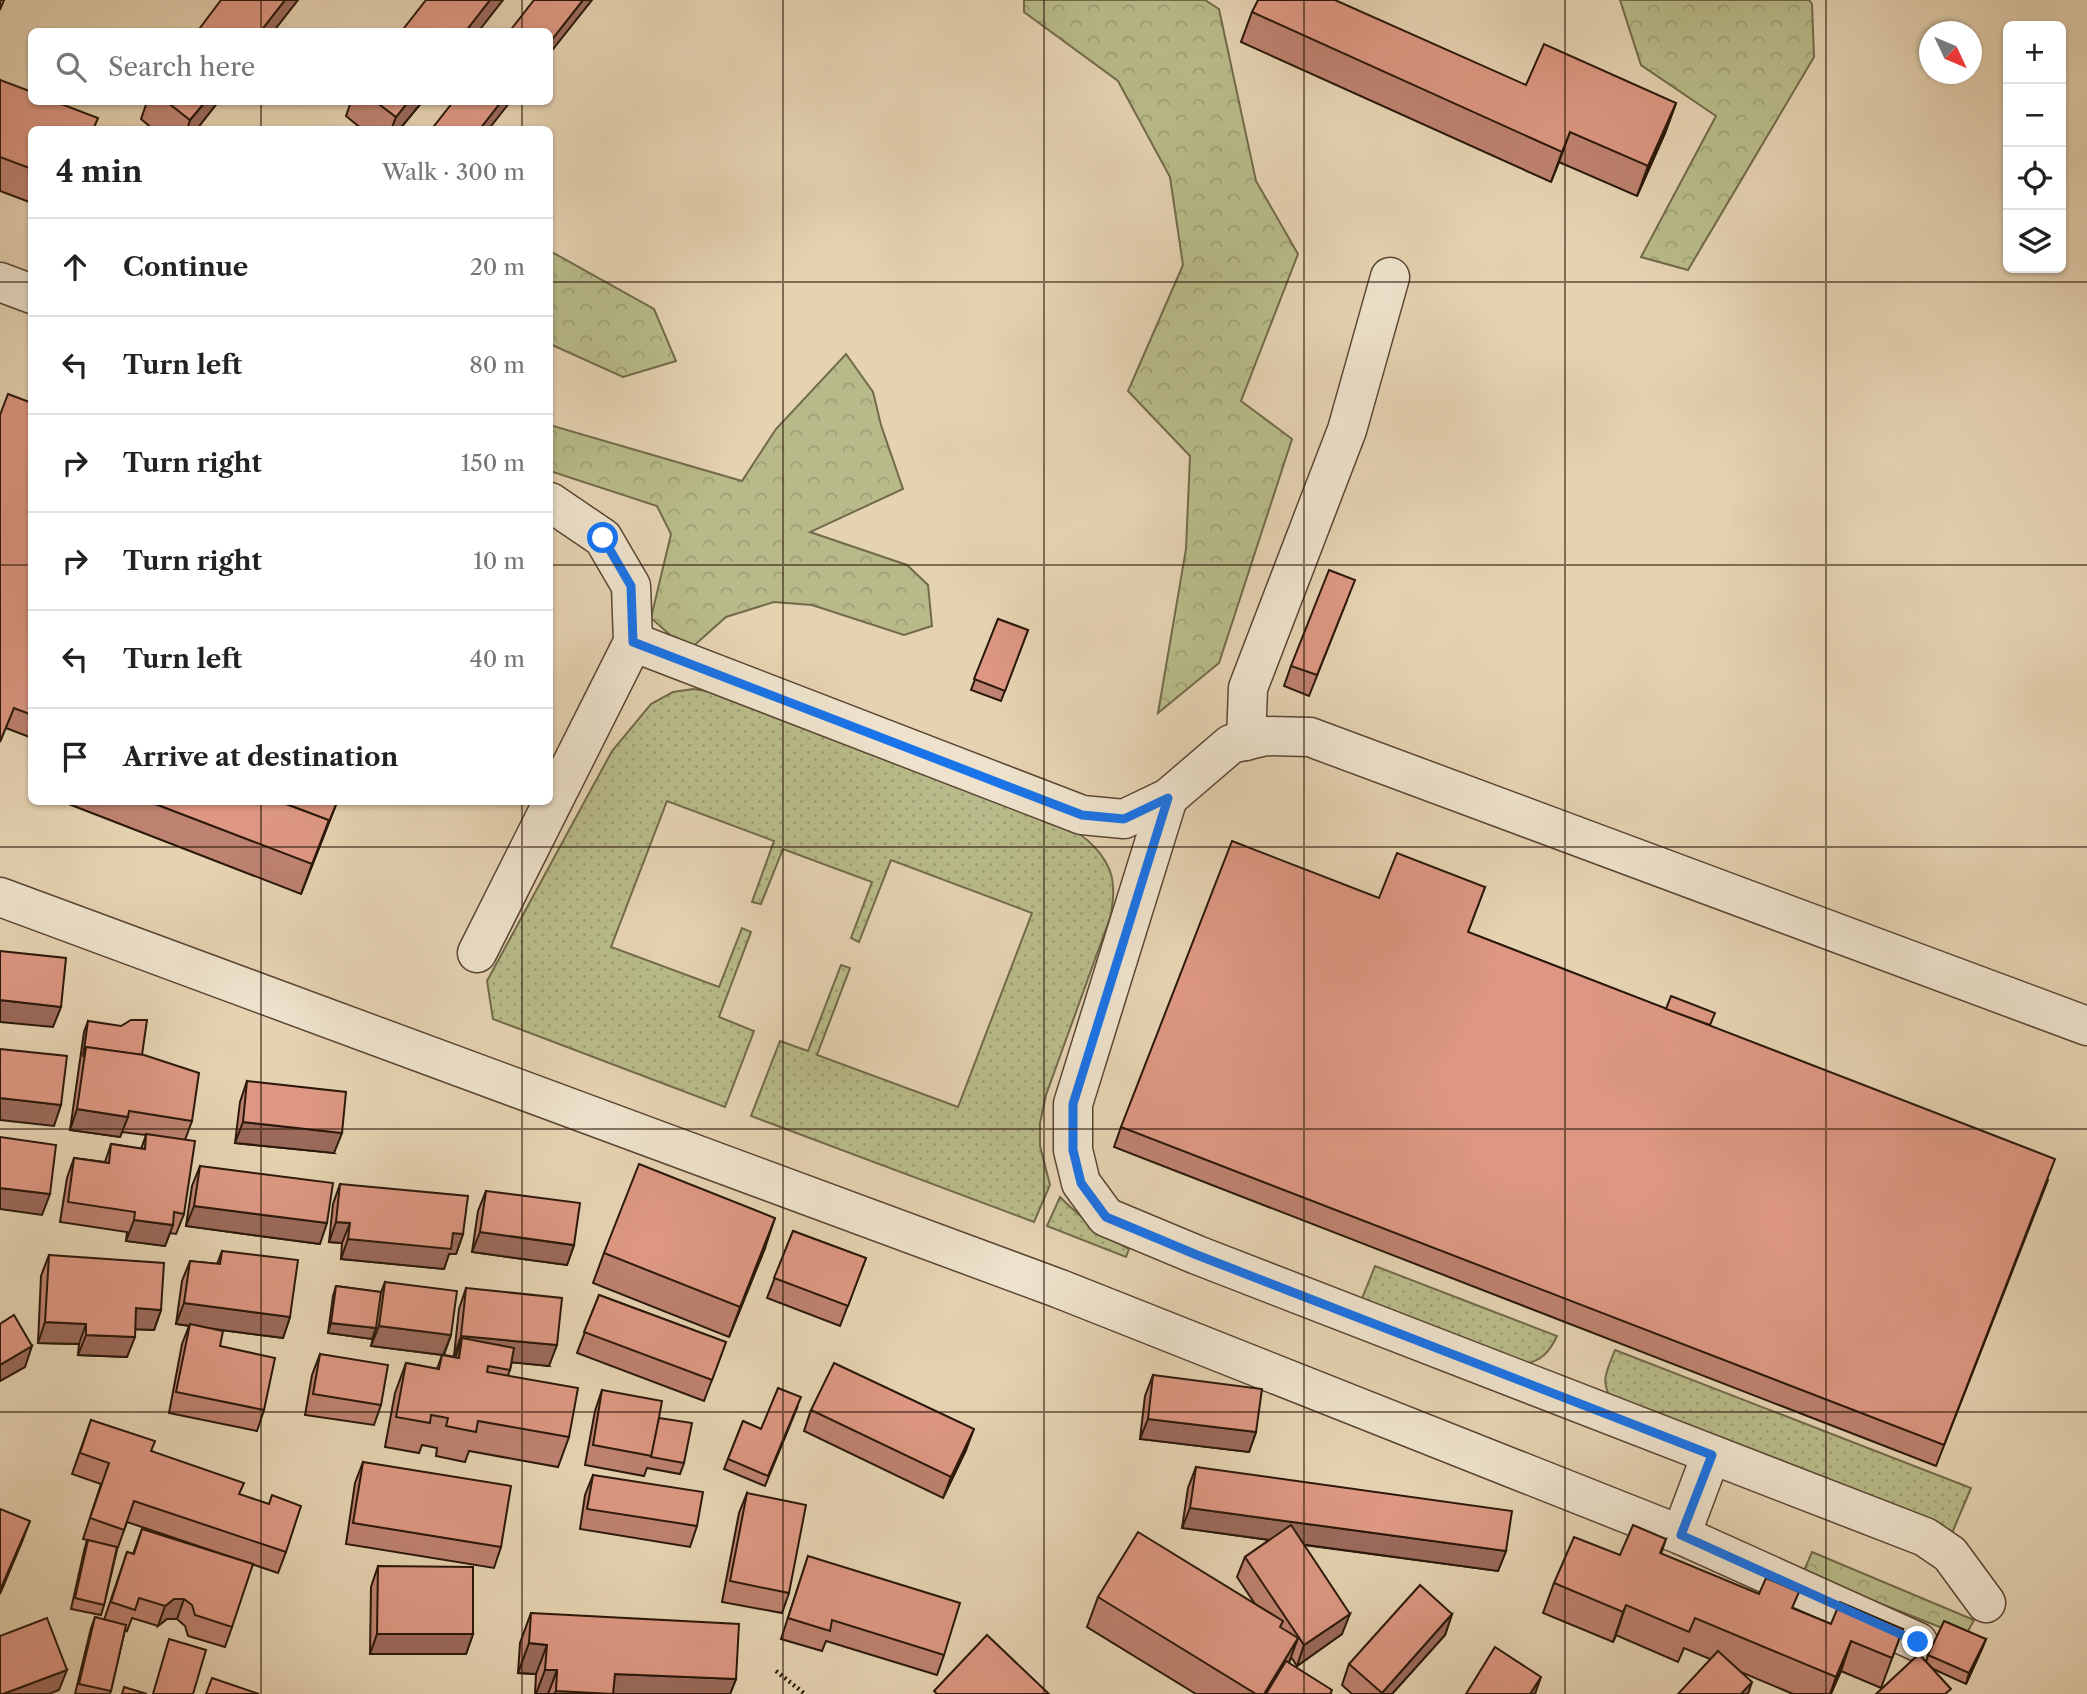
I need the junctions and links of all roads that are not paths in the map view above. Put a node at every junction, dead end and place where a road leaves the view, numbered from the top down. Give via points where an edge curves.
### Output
1 (1390, 277) dead end
2 (0, 282) edge
3 (28, 292) edge
4 (553, 504) edge
5 (633, 642) junction
6 (1247, 741) junction
7 (1168, 798) junction
8 (553, 801) edge
9 (551, 805) edge
10 (0, 897) edge
11 (477, 953) dead end
12 (2087, 1026) edge
13 (1712, 1455) junction
14 (1681, 1535) junction
15 (1986, 1603) dead end
16 (1918, 1642) dead end

1 - 6 street via 1347,430 1248,688
2 - 3 street
4 - 5 street via 603,538 631,586
5 - 7 street via 1082,815 1124,819
5 - 8 street
6 - 7 street via 1231,744
6 - 12 street via 1266,736 1310,737
7 - 13 street via 1073,1104 1073,1150 1081,1183 1106,1217
9 - 11 street
10 - 14 street via 1060,1289
13 - 14 street
13 - 15 street via 1925,1537 1950,1554
14 - 16 street

